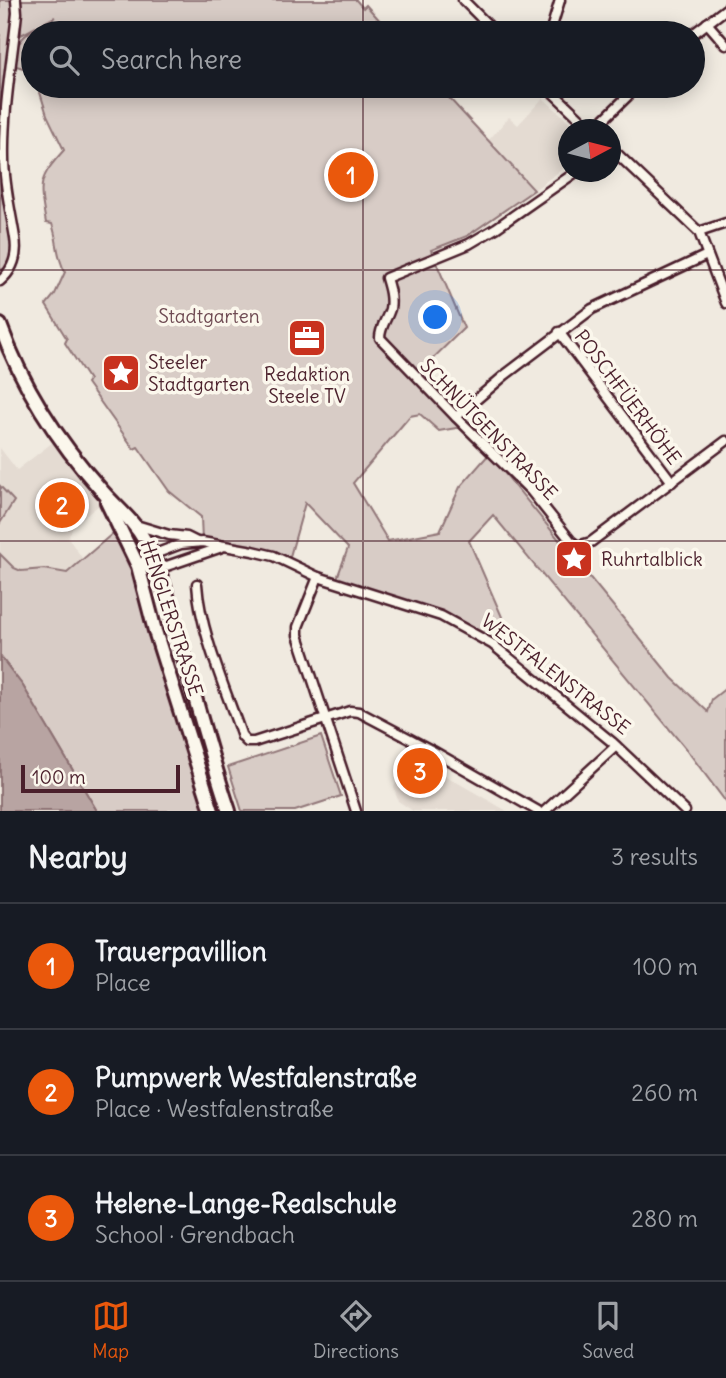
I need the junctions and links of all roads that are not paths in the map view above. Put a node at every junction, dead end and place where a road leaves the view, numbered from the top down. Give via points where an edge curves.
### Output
1 (16, 0) edge
2 (463, 0) edge
3 (560, 0) edge
4 (726, 9) edge
5 (484, 21) edge
6 (554, 21) edge
7 (707, 23) joint
8 (726, 45) edge
9 (559, 98) edge
10 (625, 98) edge
11 (580, 119) edge
12 (604, 119) edge
13 (621, 158) edge
14 (562, 182) edge
15 (726, 223) edge
16 (699, 232) junction
17 (706, 255) junction
18 (0, 281) edge
19 (726, 303) edge
20 (0, 325) edge
21 (559, 332) junction
22 (456, 417) junction
23 (726, 441) edge
24 (672, 482) junction
25 (103, 492) junction
26 (135, 525) junction
27 (197, 542) junction
28 (225, 546) junction
29 (152, 555) junction
30 (138, 566) junction
31 (164, 568) junction
32 (318, 577) junction
33 (197, 584) dead end
34 (327, 718) junction
35 (617, 746) junction
36 (212, 811) edge
37 (229, 811) edge
38 (356, 811) edge
39 (538, 811) edge
40 (545, 811) edge
41 (685, 811) edge

1 - 18 street via 4,158 16,252 9,274
2 - 5 street
3 - 6 street
4 - 7 street
7 - 8 street
9 - 11 street
10 - 12 street
13 - 16 street
14 - 22 street, SCHNÜTGENSTRASSE via 468,244 386,278 390,309 380,338
15 - 16 street
16 - 17 street
17 - 19 street
17 - 21 street via 592,309
20 - 25 main road via 22,379
21 - 22 street
21 - 24 street, POSCHFÜERHÖHE
22 - 24 street, SCHNÜTGENSTRASSE via 531,491 578,547
23 - 24 street, SCHNÜTGENSTRASSE
25 - 26 main road, HENGLERSTRASSE
25 - 30 main road, HENGLERSTRASSE
26 - 27 street, WESTFALENSTRASSE
26 - 29 main road, HENGLERSTRASSE
27 - 28 street, WESTFALENSTRASSE
27 - 29 street, WESTFALENSTRASSE
28 - 31 street
28 - 32 street, WESTFALENSTRASSE via 274,556
29 - 30 street, WESTFALENSTRASSE
29 - 31 main road, HENGLERSTRASSE
30 - 31 street
30 - 36 main road, HENGLERSTRASSE
31 - 37 main road, HENGLERSTRASSE via 163,584
32 - 34 street via 298,635
32 - 35 street, WESTFALENSTRASSE via 441,616 467,629 492,644
33 - 34 street, HENGLERSTRASSE via 204,623 242,737 254,742
34 - 38 street
34 - 39 street via 359,712
35 - 40 street
35 - 41 street, WESTFALENSTRASSE

